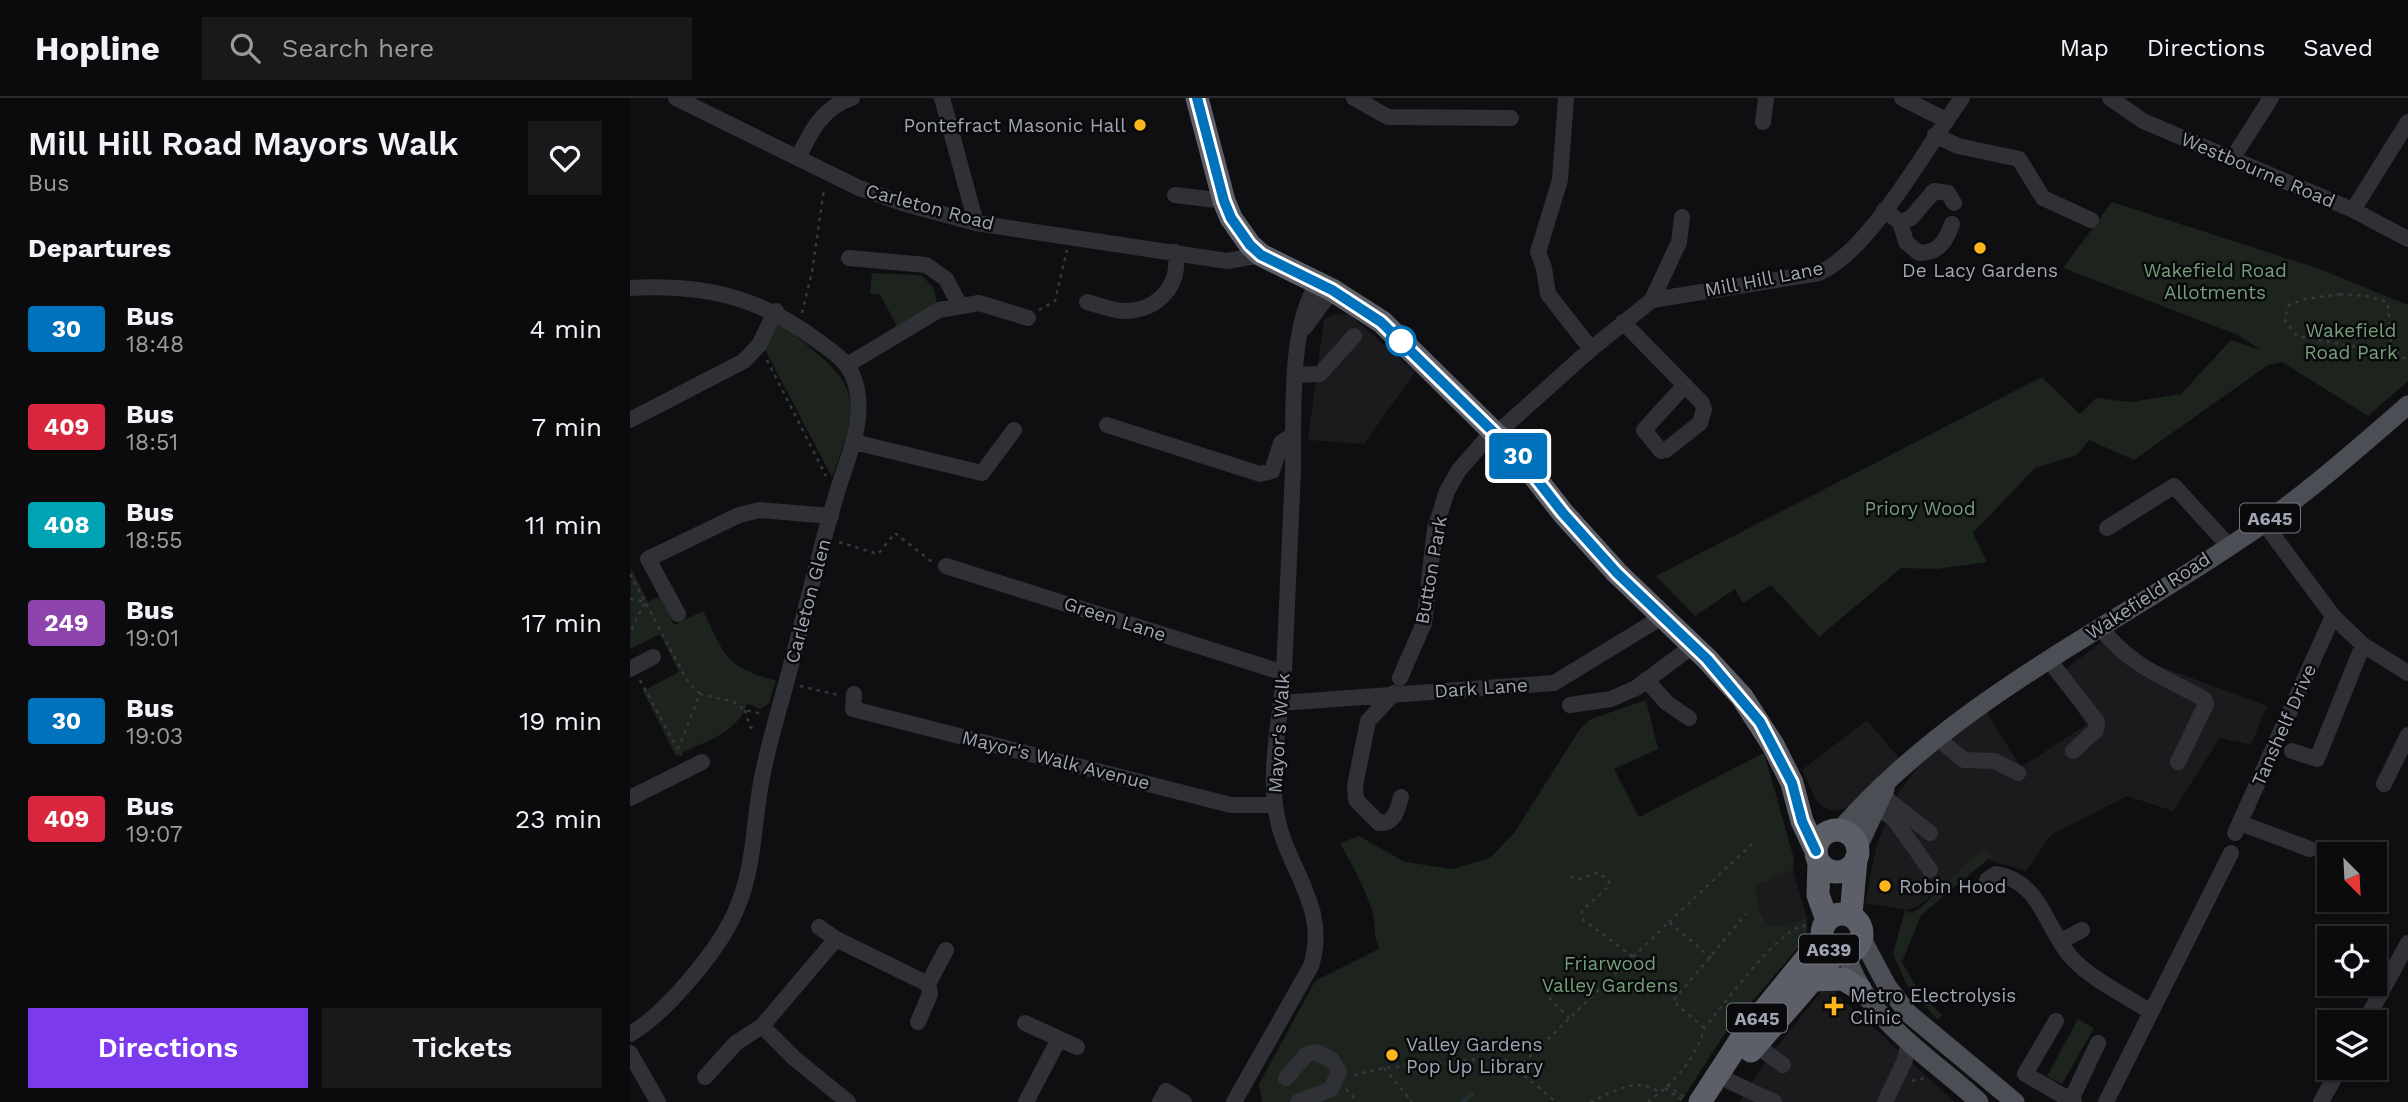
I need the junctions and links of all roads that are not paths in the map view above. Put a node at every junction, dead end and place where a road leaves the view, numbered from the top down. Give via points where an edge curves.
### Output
1 (676, 98) edge
2 (852, 98) edge
3 (942, 98) edge
4 (1197, 98) edge
5 (1354, 98) edge
6 (1566, 98) edge
7 (1766, 98) edge
8 (1902, 98) edge
9 (1962, 98) edge
10 (2271, 98) edge
11 (2117, 100) edge
12 (1511, 118) dead end
13 (1946, 120) junction
14 (1763, 122) dead end
15 (2408, 122) edge
16 (1935, 135) junction
17 (798, 158) junction
18 (2232, 159) junction
19 (1175, 195) dead end
20 (1224, 201) junction
21 (1954, 203) dead end
22 (1884, 210) junction
23 (2353, 210) junction
24 (1682, 216) dead end
25 (2091, 220) dead end
26 (1900, 222) junction
27 (976, 223) junction
28 (1952, 224) dead end
29 (2408, 239) edge
30 (1256, 250) junction
31 (1175, 252) junction
32 (849, 258) dead end
33 (1325, 287) junction
34 (630, 289) edge
35 (1652, 300) junction
36 (1087, 302) dead end
37 (960, 306) junction
38 (775, 312) junction
39 (1028, 318) dead end
40 (1623, 322) junction
41 (1354, 336) dead end
42 (1591, 349) junction
43 (847, 365) junction
44 (1295, 375) junction
45 (1685, 385) dead end
46 (2408, 405) edge
47 (630, 420) edge
48 (1107, 425) dead end
49 (1014, 430) dead end
50 (1494, 433) junction
51 (1293, 435) junction
52 (854, 442) junction
53 (831, 516) junction
54 (2264, 523) junction
55 (2107, 528) dead end
56 (2228, 545) junction
57 (946, 566) road end
58 (677, 614) dead end
59 (2333, 616) junction
60 (1662, 617) junction
61 (2100, 627) junction
62 (1694, 645) junction
63 (2363, 645) junction
64 (653, 657) dead end
65 (2049, 660) junction
66 (632, 668) edge
67 (1283, 673) junction
68 (2408, 673) edge
69 (1646, 681) junction
70 (1397, 685) junction
71 (853, 696) road end
72 (1281, 703) junction
73 (1570, 705) dead end
74 (1689, 718) dead end
75 (2408, 735) edge
76 (1936, 737) junction
77 (2073, 751) dead end
78 (2292, 751) dead end
79 (2178, 762) dead end
80 (694, 765) road end
81 (2018, 773) dead end
82 (1792, 783) junction
83 (2384, 784) dead end
84 (1882, 796) junction
85 (1401, 797) dead end
86 (630, 798) edge
87 (1275, 805) junction
88 (1837, 830) junction
89 (1930, 833) dead end
90 (2310, 849) dead end
91 (2231, 853) dead end
92 (1856, 854) junction
93 (1817, 856) junction
94 (1930, 870) dead end
95 (1987, 880) dead end
96 (819, 927) dead end
97 (2082, 930) dead end
98 (836, 939) junction
99 (1839, 941) junction
100 (2061, 941) junction
101 (2408, 943) edge
102 (946, 950) dead end
103 (1813, 980) junction
104 (928, 984) junction
105 (1860, 989) junction
106 (2372, 1010) edge
107 (2151, 1012) junction
108 (2056, 1021) dead end
109 (918, 1022) dead end
110 (1025, 1023) dead end
111 (762, 1026) junction
112 (630, 1034) edge
113 (1059, 1039) junction
114 (2098, 1043) dead end
115 (1756, 1045) junction
116 (1908, 1045) junction
117 (1077, 1047) dead end
118 (630, 1053) edge
119 (1783, 1065) dead end
120 (705, 1077) dead end
121 (1286, 1078) dead end
122 (1729, 1080) junction
123 (2333, 1080) edge
124 (1973, 1099) edge
125 (1689, 1100) edge
126 (2072, 1101) edge
127 (658, 1102) edge
128 (848, 1102) edge
129 (1026, 1102) edge
130 (1160, 1102) edge
131 (1184, 1102) edge
132 (1234, 1102) edge
133 (1298, 1102) edge
134 (1716, 1102) edge
135 (1774, 1102) edge
136 (1885, 1102) edge
137 (2015, 1102) edge
138 (2106, 1102) edge
139 (2321, 1102) edge

1 - 17 street, Carleton Road
2 - 17 street via 836,104 818,120
3 - 27 street
4 - 20 highway, A639
5 - 12 street via 1388,117
6 - 42 street via 1560,180 1538,252 1548,294
7 - 14 street
8 - 13 street
9 - 13 street, Mill Hill Lane
10 - 18 street
11 - 18 street, Westbourne Road via 2143,121
13 - 16 street, Mill Hill Lane
15 - 23 street
16 - 22 street, Mill Hill Lane
16 - 25 street via 1958,146 2019,159 2043,198
17 - 27 street, Carleton Road via 859,188
18 - 23 street, Westbourne Road
19 - 20 street
20 - 30 highway, A639
21 - 26 street via 1948,193 1934,191 1911,218
22 - 26 street
22 - 35 street, Mill Hill Lane via 1845,257 1819,273
23 - 29 street, Westbourne Road
24 - 35 street, Mill Hill Lane via 1679,242
26 - 28 street via 1906,242 1919,253 1943,244
27 - 31 street, Carleton Road
30 - 31 street, Carleton Road via 1227,261
30 - 33 highway, A639
31 - 36 street via 1179,268 1175,281 1146,306 1125,311
32 - 37 street via 926,265 946,279
33 - 44 street, Mayor's Walk via 1306,302
33 - 50 highway, A639 via 1381,322
34 - 38 street via 677,286 708,290
35 - 40 street, Mill Hill Lane
37 - 39 street via 979,303
37 - 43 street via 939,310
38 - 43 street
38 - 47 street via 759,345 744,361
40 - 42 street, Mill Hill Lane
40 - 45 street
41 - 44 street via 1320,374
42 - 50 street, Mill Hill Lane
43 - 52 street, Carleton Glen via 859,409
44 - 51 street, Mayor's Walk
46 - 54 main road, Wakefield Road / A645
48 - 51 street via 1260,474 1272,471 1282,443
49 - 52 street via 982,473
50 - 60 highway, A639
50 - 70 street, Button Park via 1459,470 1447,491 1435,529 1424,624
51 - 67 street, Mayor's Walk
52 - 53 street, Carleton Glen
53 - 58 street via 760,510 739,514 648,559
53 - 112 street, Carleton Glen via 760,784 754,853 731,921 657,1016
54 - 56 main road, Wakefield Road / A645
54 - 59 street
55 - 56 street via 2174,486
56 - 61 main road, Wakefield Road / A645
57 - 67 street, Green Lane
59 - 63 street
59 - 90 street, Tanshelf Drive via 2237,828
60 - 62 highway, A639
60 - 70 street, Dark Lane via 1554,683
61 - 65 main road, Wakefield Road / A645
61 - 79 street via 2126,656 2204,699 2206,704
62 - 69 street
62 - 82 highway, A639 via 1760,722
63 - 68 street
63 - 78 street via 2317,759
64 - 66 street
65 - 76 main road, Wakefield Road / A645
65 - 77 street via 2097,722 2095,730
67 - 72 street, Mayor's Walk
69 - 73 street via 1611,699
69 - 74 street
70 - 72 street, Dark Lane
70 - 85 street, Button Park via 1368,721 1355,785 1356,800 1379,824 1396,814
71 - 87 street, Mayor's Walk Avenue via 853,709 1217,801
72 - 87 street, Mayor's Walk
75 - 83 street
76 - 81 street via 1964,760 1995,761
76 - 84 main road, Wakefield Road / A645
80 - 86 street
82 - 88 highway, A639
82 - 93 highway, A639
84 - 88 main road, Wakefield Road / A645 via 1864,803
84 - 89 street
84 - 92 main road, Wakefield Road / A645
84 - 94 street
87 - 132 street, Mayor's Walk via 1284,842 1314,914 1316,948 1311,966
88 - 92 highway, A639 via 1852,837
88 - 93 highway via 1823,835
91 - 107 street
92 - 93 highway via 1841,871 1829,870
92 - 99 highway, A639 / A639 via 1851,915 1838,914
93 - 99 highway, A639 via 1818,895
95 - 100 street via 1996,874 2020,880
96 - 98 street
97 - 100 street
98 - 104 street
98 - 111 street
99 - 103 highway, A645
99 - 105 main road, A639
99 - 125 highway, A645 via 1743,1036
99 - 137 main road, A639 via 1887,986 1908,1013
100 - 107 street via 2081,967
101 - 106 street
102 - 104 street
103 - 105 highway, A639 via 1843,979
103 - 115 highway, A645
104 - 109 street via 930,995
105 - 116 main road, A639
107 - 138 street
108 - 126 street via 2025,1074
110 - 113 street
111 - 120 street via 736,1043
111 - 128 street
113 - 117 street
113 - 129 street
114 - 126 street
115 - 119 street
115 - 122 highway, A645
116 - 124 main road, A639
116 - 136 street
118 - 127 street
121 - 133 street via 1307,1054 1316,1052 1332,1060 1339,1072 1332,1089
122 - 134 highway, A645
122 - 135 street
123 - 139 street
130 - 131 street via 1166,1091

